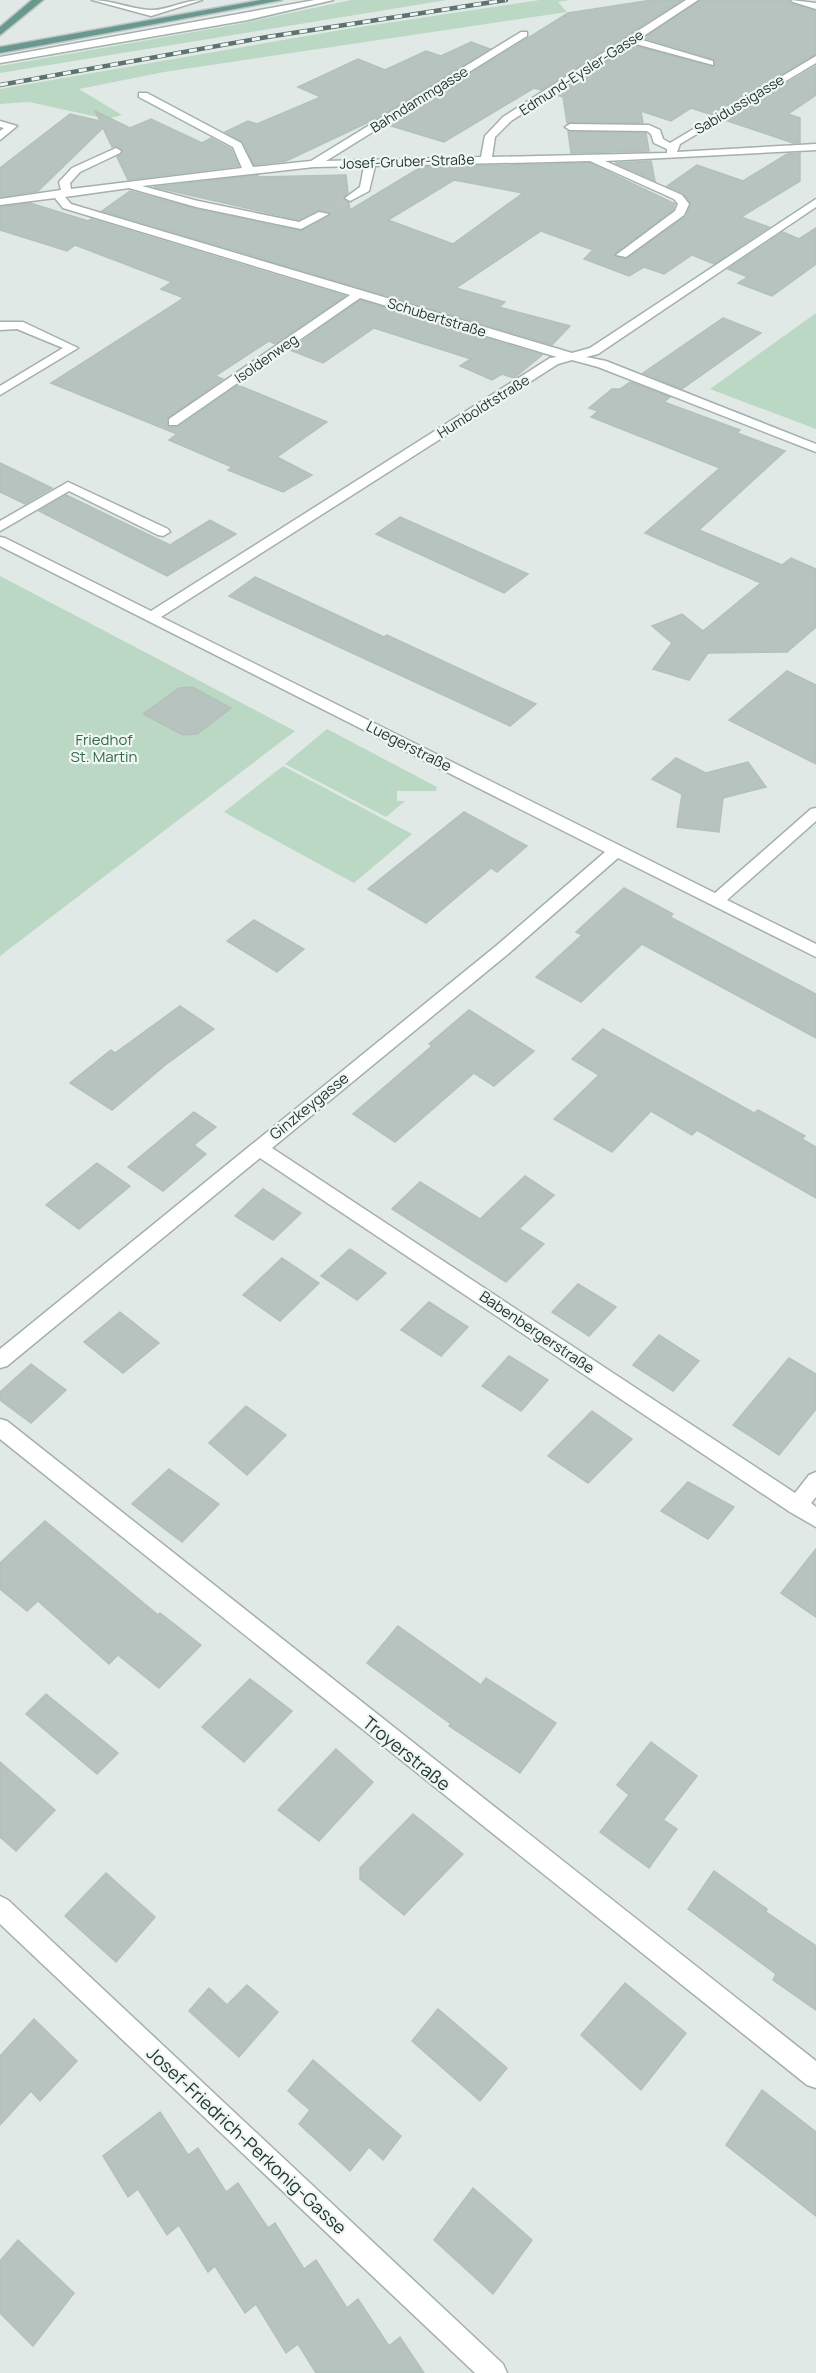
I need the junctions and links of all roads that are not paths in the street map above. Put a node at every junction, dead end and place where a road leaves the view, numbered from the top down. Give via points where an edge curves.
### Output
1 (38, 0) edge
2 (97, 0) edge
3 (197, 0) edge
4 (278, 0) edge
5 (328, 0) edge
6 (693, 0) edge
7 (796, 0) edge
8 (816, 6) edge
9 (0, 32) edge
10 (524, 34) dead end
11 (631, 40) junction
12 (0, 50) edge
13 (816, 59) edge
14 (0, 60) edge
15 (709, 63) dead end
16 (143, 95) dead end
17 (0, 124) edge
18 (570, 127) dead end
19 (0, 137) edge
20 (816, 147) edge
21 (116, 152) dead end
22 (672, 152) junction
23 (588, 157) junction
24 (486, 159) junction
25 (370, 163) junction
26 (314, 164) junction
27 (249, 171) junction
28 (127, 185) junction
29 (62, 194) junction
30 (350, 198) tunnel mouth
31 (0, 202) edge
32 (816, 202) edge
33 (322, 214) tunnel mouth
34 (622, 255) dead end
35 (358, 294) junction
36 (0, 326) edge
37 (572, 356) junction
38 (0, 391) edge
39 (173, 422) dead end
40 (816, 448) edge
41 (0, 527) edge
42 (163, 532) dead end
43 (0, 542) edge
44 (151, 617) junction
45 (816, 813) edge
46 (616, 851) junction
47 (716, 901) junction
48 (816, 951) edge
49 (258, 1148) junction
50 (0, 1360) edge
51 (0, 1427) edge
52 (816, 1481) edge
53 (797, 1506) junction
54 (816, 1518) edge
55 (0, 1908) edge
56 (816, 2076) edge
57 (494, 2373) edge

1 - 9 main road
2 - 3 street via 151,13
4 - 12 main road
5 - 14 street
6 - 11 street, Edmund-Eysler-Gasse
7 - 8 street
10 - 26 street, Bahndammgasse
11 - 15 street
11 - 24 street, Edmund-Eysler-Gasse via 507,119 490,136
13 - 22 street, Sabidussigasse via 676,142
16 - 27 street via 237,145
17 - 19 street via 12,126
18 - 22 street via 649,128
20 - 22 street, Josef-Gruber-Straße
21 - 29 street via 76,170 64,182
22 - 23 street, Josef-Gruber-Straße
23 - 24 street, Josef-Gruber-Straße
23 - 34 street via 678,197 684,204 680,213
24 - 25 street, Josef-Gruber-Straße
25 - 26 street, Josef-Gruber-Straße
25 - 30 street via 365,189
26 - 27 street, Josef-Gruber-Straße
27 - 28 street, Josef-Gruber-Straße
28 - 29 street, Josef-Gruber-Straße
28 - 33 street via 301,226
29 - 31 street, Josef-Gruber-Straße
29 - 35 street, Schubertstraße via 67,206
32 - 37 street, Humboldtstraße via 594,351
35 - 37 street, Schubertstraße
35 - 39 street, Isoldenweg
36 - 38 street via 19,325 72,348
37 - 40 street, Schubertstraße via 602,364
37 - 44 street, Humboldtstraße via 554,361
41 - 42 street via 68,486
43 - 44 street, Luegerstraße
44 - 46 street, Luegerstraße
45 - 47 street
46 - 47 street, Luegerstraße
46 - 49 street, Ginzkeygasse via 502,950
47 - 48 street, Luegerstraße
49 - 50 street, Ginzkeygasse
49 - 53 street, Babenbergerstraße
51 - 56 street, Troyerstraße
52 - 53 street
53 - 54 street, Babenbergerstraße
55 - 57 street, Josef-Friedrich-Perkonig-Gasse

